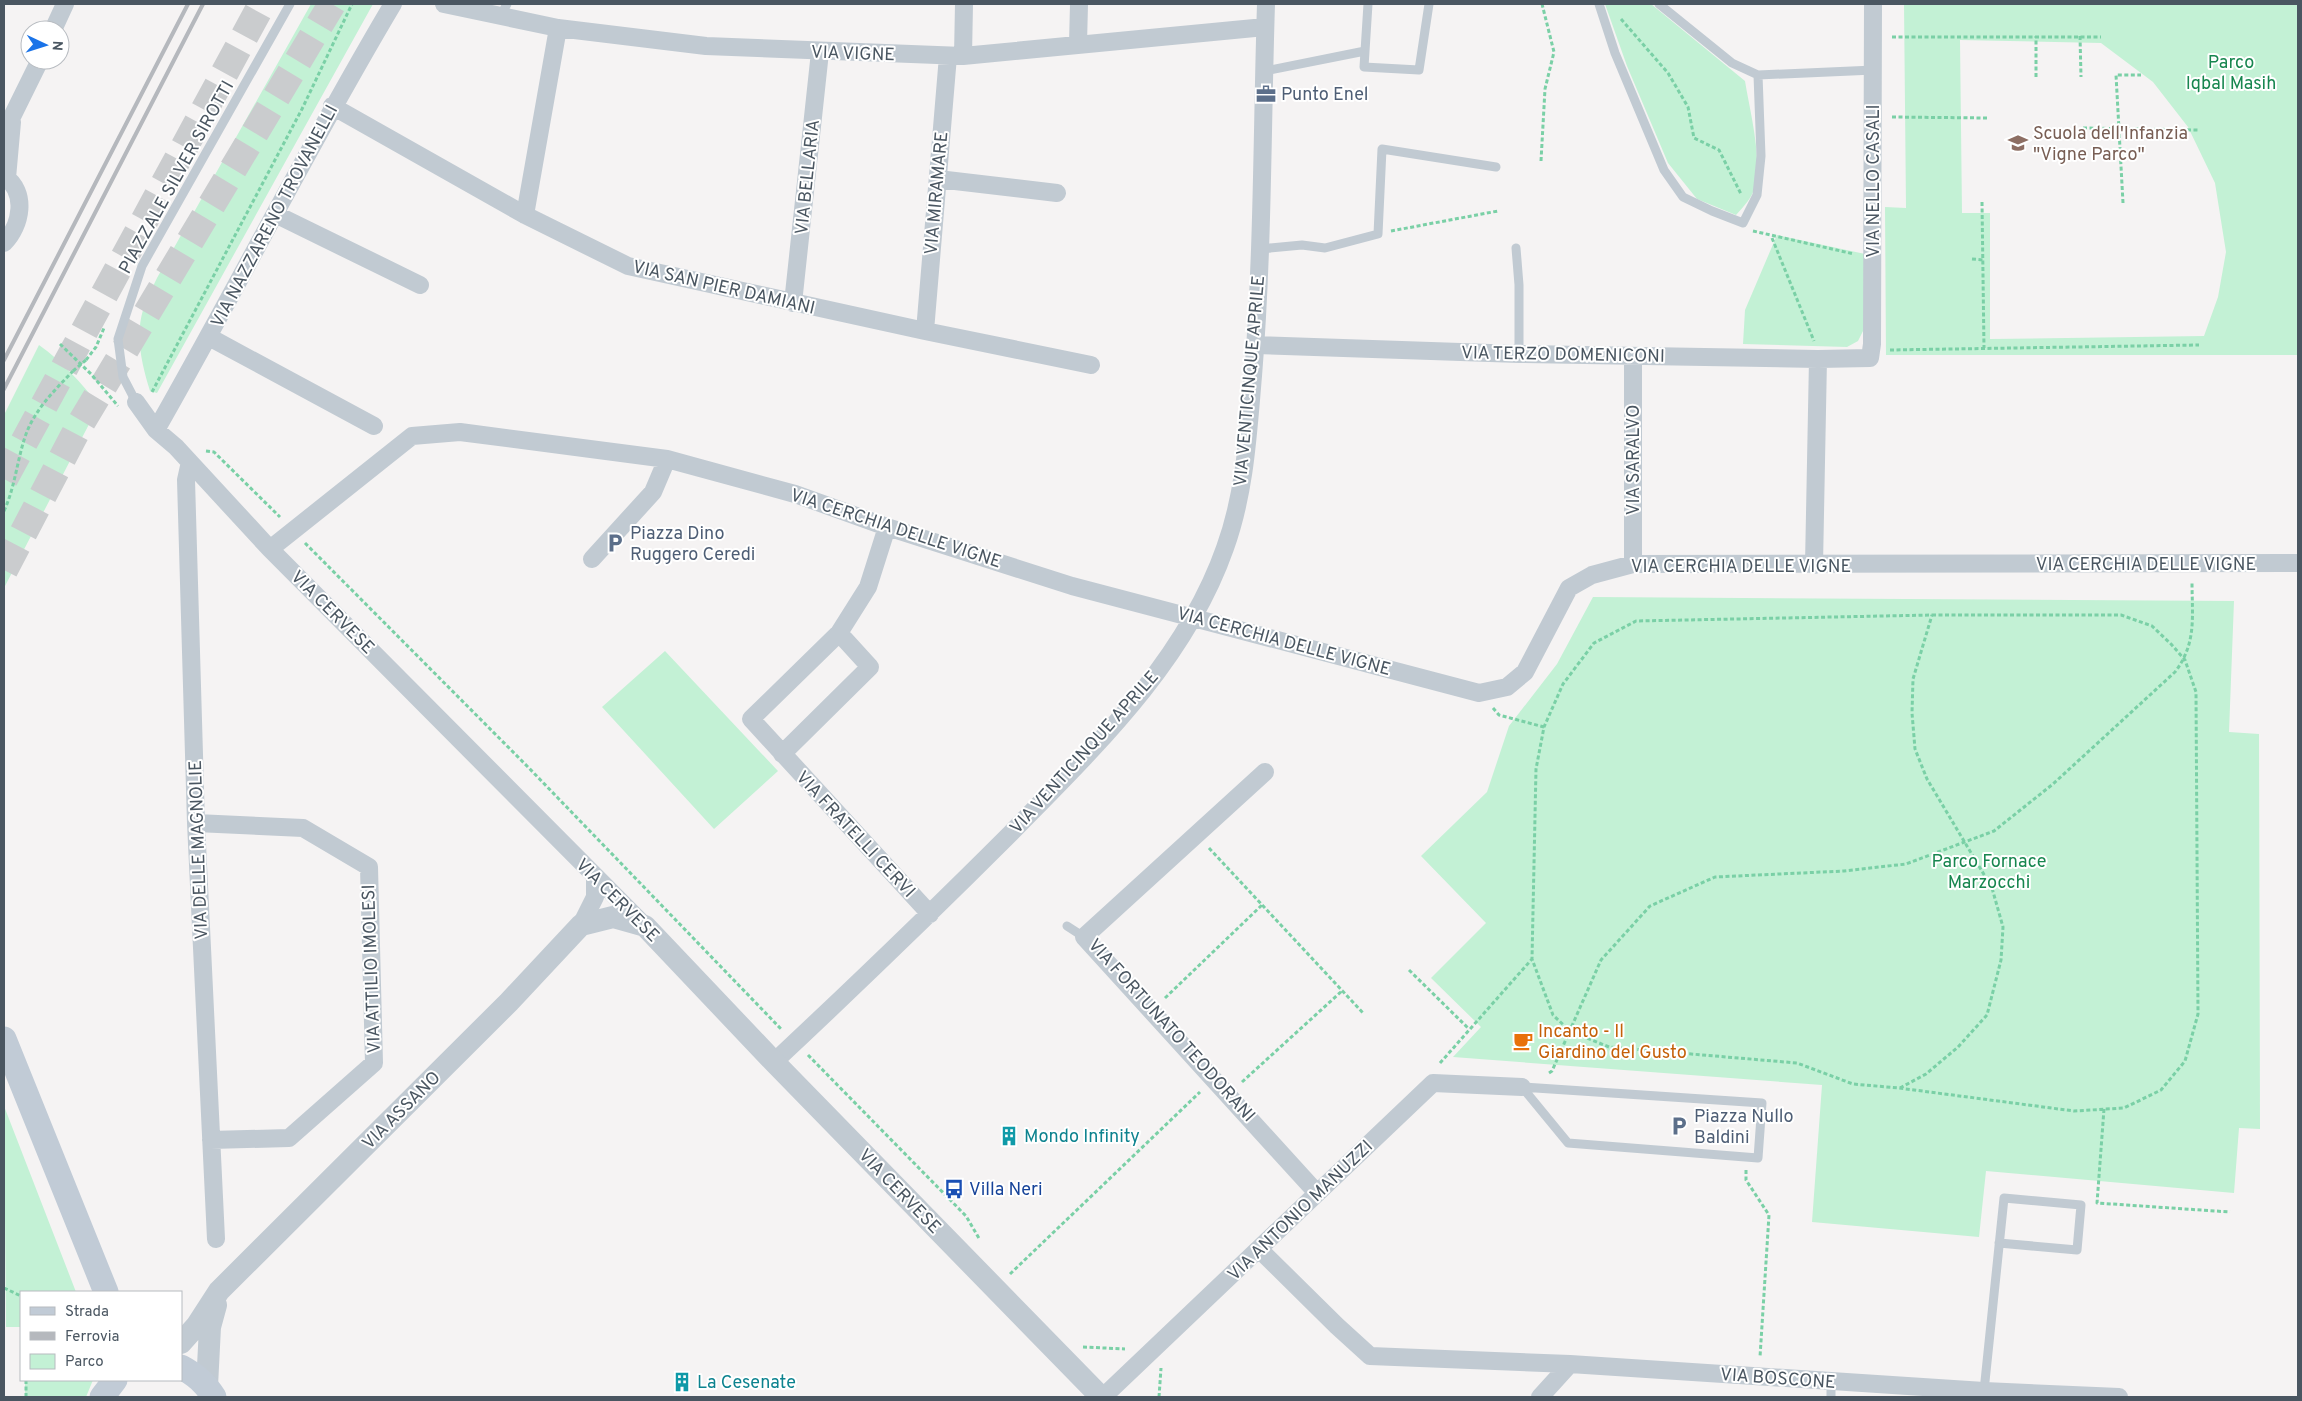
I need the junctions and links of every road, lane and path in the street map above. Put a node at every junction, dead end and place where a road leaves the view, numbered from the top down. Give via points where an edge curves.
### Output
1 (65, 4) edge
2 (290, 4) edge
3 (352, 4) edge
4 (393, 4) edge
5 (444, 4) edge
6 (964, 4) edge
7 (1079, 4) edge
8 (1266, 4) edge
9 (1368, 4) edge
10 (1428, 4) edge
11 (1542, 4) edge
12 (1599, 4) edge
13 (1659, 4) edge
14 (1873, 4) edge
15 (504, 9) edge
16 (1618, 16) dead end
17 (58, 20) edge
18 (1265, 27) junction
19 (558, 28) junction
20 (1873, 36) junction
21 (2036, 36) junction
22 (2080, 36) junction
23 (2101, 37) dead end
24 (1078, 44) junction
25 (1365, 51) junction
26 (820, 52) junction
27 (955, 56) junction
28 (35, 70) edge
29 (1874, 70) junction
30 (1265, 71) junction
31 (1758, 75) junction
32 (2141, 76) dead end
33 (2036, 77) dead end
34 (2081, 77) dead end
35 (332, 106) junction
36 (1874, 117) junction
37 (1986, 118) dead end
38 (8, 126) edge
39 (2083, 128) dead end
40 (2118, 129) junction
41 (2198, 130) dead end
42 (1541, 161) dead end
43 (1496, 167) dead end
44 (5, 177) edge
45 (938, 179) junction
46 (1057, 193) dead end
47 (1982, 202) dead end
48 (2122, 203) dead end
49 (1498, 211) dead end
50 (275, 214) junction
51 (525, 214) junction
52 (1743, 223) junction
53 (1378, 234) junction
54 (4, 243) edge
55 (1260, 248) junction
56 (1516, 248) dead end
57 (1872, 257) junction
58 (1972, 259) dead end
59 (1983, 260) junction
60 (420, 285) dead end
61 (793, 302) junction
62 (925, 331) junction
63 (209, 337) junction
64 (60, 344) dead end
65 (1256, 344) junction
66 (2199, 345) dead end
67 (1984, 348) junction
68 (1904, 350) dead end
69 (1519, 354) junction
70 (1633, 356) junction
71 (1870, 358) joint
72 (1818, 359) junction
73 (86, 360) dead end
74 (1091, 365) dead end
75 (134, 409) junction
76 (374, 426) dead end
77 (156, 430) junction
78 (176, 446) junction
79 (668, 459) junction
80 (190, 462) junction
81 (4, 511) edge
82 (887, 527) junction
83 (292, 530) junction
84 (270, 549) junction
85 (592, 559) dead end
86 (2298, 563) edge
87 (1633, 564) junction
88 (2192, 564) junction
89 (1814, 566) junction
90 (1932, 615) junction
91 (1195, 617) junction
92 (839, 633) junction
93 (2184, 660) junction
94 (1480, 693) junction
95 (1544, 727) junction
96 (782, 754) junction
97 (1265, 772) dead end
98 (196, 823) junction
99 (1197, 834) junction
100 (1964, 844) junction
101 (595, 876) junction
102 (1262, 905) junction
103 (930, 914) junction
104 (581, 926) junction
105 (645, 926) junction
106 (1067, 926) dead end
107 (1084, 937) junction
108 (1532, 959) junction
109 (1409, 970) dead end
110 (1343, 990) junction
111 (1152, 1010) junction
112 (1364, 1014) dead end
113 (1470, 1029) junction
114 (1570, 1031) junction
115 (4, 1039) edge
116 (794, 1043) junction
117 (774, 1062) junction
118 (1214, 1079) junction
119 (1242, 1083) dead end
120 (1433, 1083) junction
121 (1522, 1087) junction
122 (1899, 1088) junction
123 (2104, 1109) junction
124 (211, 1140) junction
125 (1748, 1157) junction
126 (1318, 1193) junction
127 (2230, 1212) dead end
128 (216, 1239) dead end
129 (981, 1241) dead end
130 (1999, 1242) junction
131 (1259, 1249) junction
132 (1007, 1276) dead end
133 (4, 1288) edge
134 (106, 1291) edge
135 (219, 1292) junction
136 (20, 1296) edge
137 (189, 1328) edge
138 (182, 1341) edge
139 (1074, 1346) dead end
140 (1149, 1354) junction
141 (1570, 1364) junction
142 (182, 1368) edge
143 (1758, 1376) junction
144 (26, 1381) edge
145 (1831, 1389) edge
146 (1984, 1391) junction
147 (210, 1392) edge
148 (26, 1397) edge
149 (1102, 1397) edge
150 (1159, 1397) edge
151 (1540, 1397) edge
152 (2120, 1397) edge

1 - 17 street
2 - 75 lane, PIAZZALE SILVER SIROTTI via 142,266 118,339 123,377
3 - 75 path via 302,108
4 - 35 street, VIA NAZZARENO TROVANELLI
5 - 15 street, VIA VIGNE
6 - 27 street, VIA MIRAMARE
7 - 24 street
8 - 18 street, VIA VENTICINQUE APRILE
9 - 25 lane
10 - 25 lane via 1419,70 1364,67
11 - 42 path via 1554,52 1545,89
12 - 52 lane via 1615,53 1664,170 1683,197
13 - 31 lane via 1732,63
14 - 20 street, VIA NELLO CASALI
15 - 19 street, VIA VIGNE
16 - 52 path via 1668,73 1688,107 1694,138 1719,150 1746,204
18 - 24 street, VIA VIGNE
18 - 30 street, VIA VENTICINQUE APRILE
19 - 26 street, VIA VIGNE via 706,46
19 - 51 street
20 - 21 path
20 - 29 street, VIA NELLO CASALI
21 - 22 path
21 - 33 path
22 - 23 path
22 - 34 path
24 - 27 street, VIA VIGNE
25 - 30 lane
26 - 27 street, VIA VIGNE
26 - 61 street, VIA BELLARIA
27 - 45 street, VIA MIRAMARE
28 - 38 street
29 - 31 lane
29 - 36 street, VIA NELLO CASALI
30 - 55 street, VIA VENTICINQUE APRILE
31 - 52 lane via 1761,156 1757,195
32 - 40 path via 2116,76
35 - 50 street, VIA NAZZARENO TROVANELLI
35 - 51 street, VIA SAN PIER DAMIANI
36 - 37 path
36 - 57 street, VIA NELLO CASALI
38 - 44 street
39 - 40 path
40 - 41 path
40 - 48 path
43 - 53 lane via 1382,148
44 - 54 street via 18,196 20,210 14,231
45 - 46 street
45 - 62 street, VIA MIRAMARE
47 - 59 path
49 - 53 path
50 - 60 street
50 - 63 street, VIA NAZZARENO TROVANELLI
51 - 61 street, VIA SAN PIER DAMIANI via 628,266
53 - 55 lane via 1325,248 1302,245
55 - 65 street, VIA VENTICINQUE APRILE
56 - 69 lane
57 - 71 street, VIA NELLO CASALI
57 - 72 path via 1772,237 1816,345
58 - 59 path
59 - 67 path
61 - 62 street, VIA SAN PIER DAMIANI
62 - 74 street, VIA SAN PIER DAMIANI
63 - 76 street
63 - 77 street, VIA NAZZARENO TROVANELLI
64 - 75 path
65 - 69 street, VIA TERZO DOMENICONI
65 - 91 street, VIA VENTICINQUE APRILE via 1242,482 1226,547
66 - 67 path
67 - 68 path
69 - 70 street, VIA TERZO DOMENICONI
70 - 72 street, VIA TERZO DOMENICONI
70 - 87 street, VIA SARALVO
71 - 72 street, VIA TERZO DOMENICONI
72 - 89 street
73 - 81 path, bridge via 44,401 25,435 10,499
75 - 77 street, VIA CERVESE
77 - 78 street, VIA CERVESE
78 - 80 street, VIA CERVESE
78 - 83 path via 214,452
79 - 82 street, VIA CERCHIA DELLE VIGNE via 795,494
79 - 83 street, VIA CERCHIA DELLE VIGNE via 460,432 412,436
79 - 85 street via 653,492
80 - 84 street, VIA CERVESE
80 - 98 street, VIA DELLE MAGNOLIE via 186,480
82 - 91 street, VIA CERCHIA DELLE VIGNE via 1072,586
82 - 92 street, VIA FRATELLI CERVI via 868,587
83 - 84 street, VIA CERCHIA DELLE VIGNE
83 - 116 path via 528,767
84 - 101 street, VIA CERVESE
86 - 88 street, VIA CERCHIA DELLE VIGNE
87 - 89 street, VIA CERCHIA DELLE VIGNE
87 - 94 street, VIA CERCHIA DELLE VIGNE via 1592,575 1569,588 1525,672 1507,687
88 - 89 street, VIA CERCHIA DELLE VIGNE
88 - 93 path via 2192,636
90 - 93 path via 2121,615 2152,626
90 - 95 path via 1636,622 1594,643 1563,684
90 - 100 path via 1913,679 1915,749 1927,779
91 - 94 street, VIA CERCHIA DELLE VIGNE
91 - 103 street, VIA VENTICINQUE APRILE via 1148,686 1045,798
92 - 96 street, VIA FRATELLI CERVI via 870,667
92 - 96 street, VIA FRATELLI CERVI via 751,719
93 - 100 path via 2140,706 2054,784 1994,831
93 - 123 path via 2196,692 2198,1014 2184,1061 2160,1090 2124,1108
94 - 95 path via 1499,715
95 - 108 path via 1536,769
96 - 103 street, VIA FRATELLI CERVI
97 - 99 street, VIA FORTUNATO TEODORANI
98 - 124 street, VIA DELLE MAGNOLIE
98 - 124 street, VIA ATTILIO IMOLESI via 303,828 369,868 374,1063 289,1138
99 - 102 path
99 - 107 street, VIA FORTUNATO TEODORANI
100 - 114 path via 1906,864 1844,871 1715,877 1650,906 1601,960
100 - 122 path via 1992,888 2003,927 2001,960 1987,1015 1958,1047 1926,1074
101 - 104 street, VIA ASSANO via 595,897
101 - 105 street, VIA CERVESE
102 - 110 path
102 - 111 path
103 - 116 street, VIA VENTICINQUE APRILE
104 - 105 street via 613,917
104 - 135 street, VIA ASSANO
105 - 117 street, VIA CERVESE
106 - 107 lane
107 - 111 street, VIA FORTUNATO TEODORANI
108 - 113 path
108 - 114 path via 1553,1015
109 - 113 path
110 - 112 path
110 - 119 path
111 - 118 street, VIA FORTUNATO TEODORANI
113 - 120 path via 1428,1078
114 - 121 path via 1552,1071
114 - 122 path via 1609,1047 1797,1063 1853,1084
115 - 134 main road
116 - 117 street, VIA VENTICINQUE APRILE
116 - 129 path via 966,1216
117 - 149 street, VIA CERVESE
118 - 126 street, VIA FORTUNATO TEODORANI
118 - 132 path
120 - 121 street
120 - 126 street, VIA ANTONIO MANUZZI
121 - 125 lane via 1568,1143
121 - 125 lane via 1762,1103 1758,1158
122 - 123 path via 2074,1111
123 - 127 path via 2097,1203
124 - 128 street, VIA DELLE MAGNOLIE
125 - 143 path via 1746,1180 1769,1215
126 - 131 street, VIA ANTONIO MANUZZI
130 - 130 lane via 2004,1198 2082,1205 2077,1250
130 - 146 lane
131 - 140 street, VIA ANTONIO MANUZZI
131 - 141 street, VIA BOSCONE via 1370,1356
133 - 136 path
135 - 137 street, VIA ASSANO
135 - 147 street via 210,1327
137 - 138 street, VIA ASSANO
139 - 140 path via 1141,1350
140 - 149 street, VIA ANTONIO MANUZZI
140 - 150 path via 1161,1368
141 - 143 street, VIA BOSCONE
141 - 151 street
142 - 147 main road via 194,1374
143 - 145 street, VIA BOSCONE
144 - 148 path
145 - 146 street, VIA BOSCONE
146 - 152 street, VIA BOSCONE

